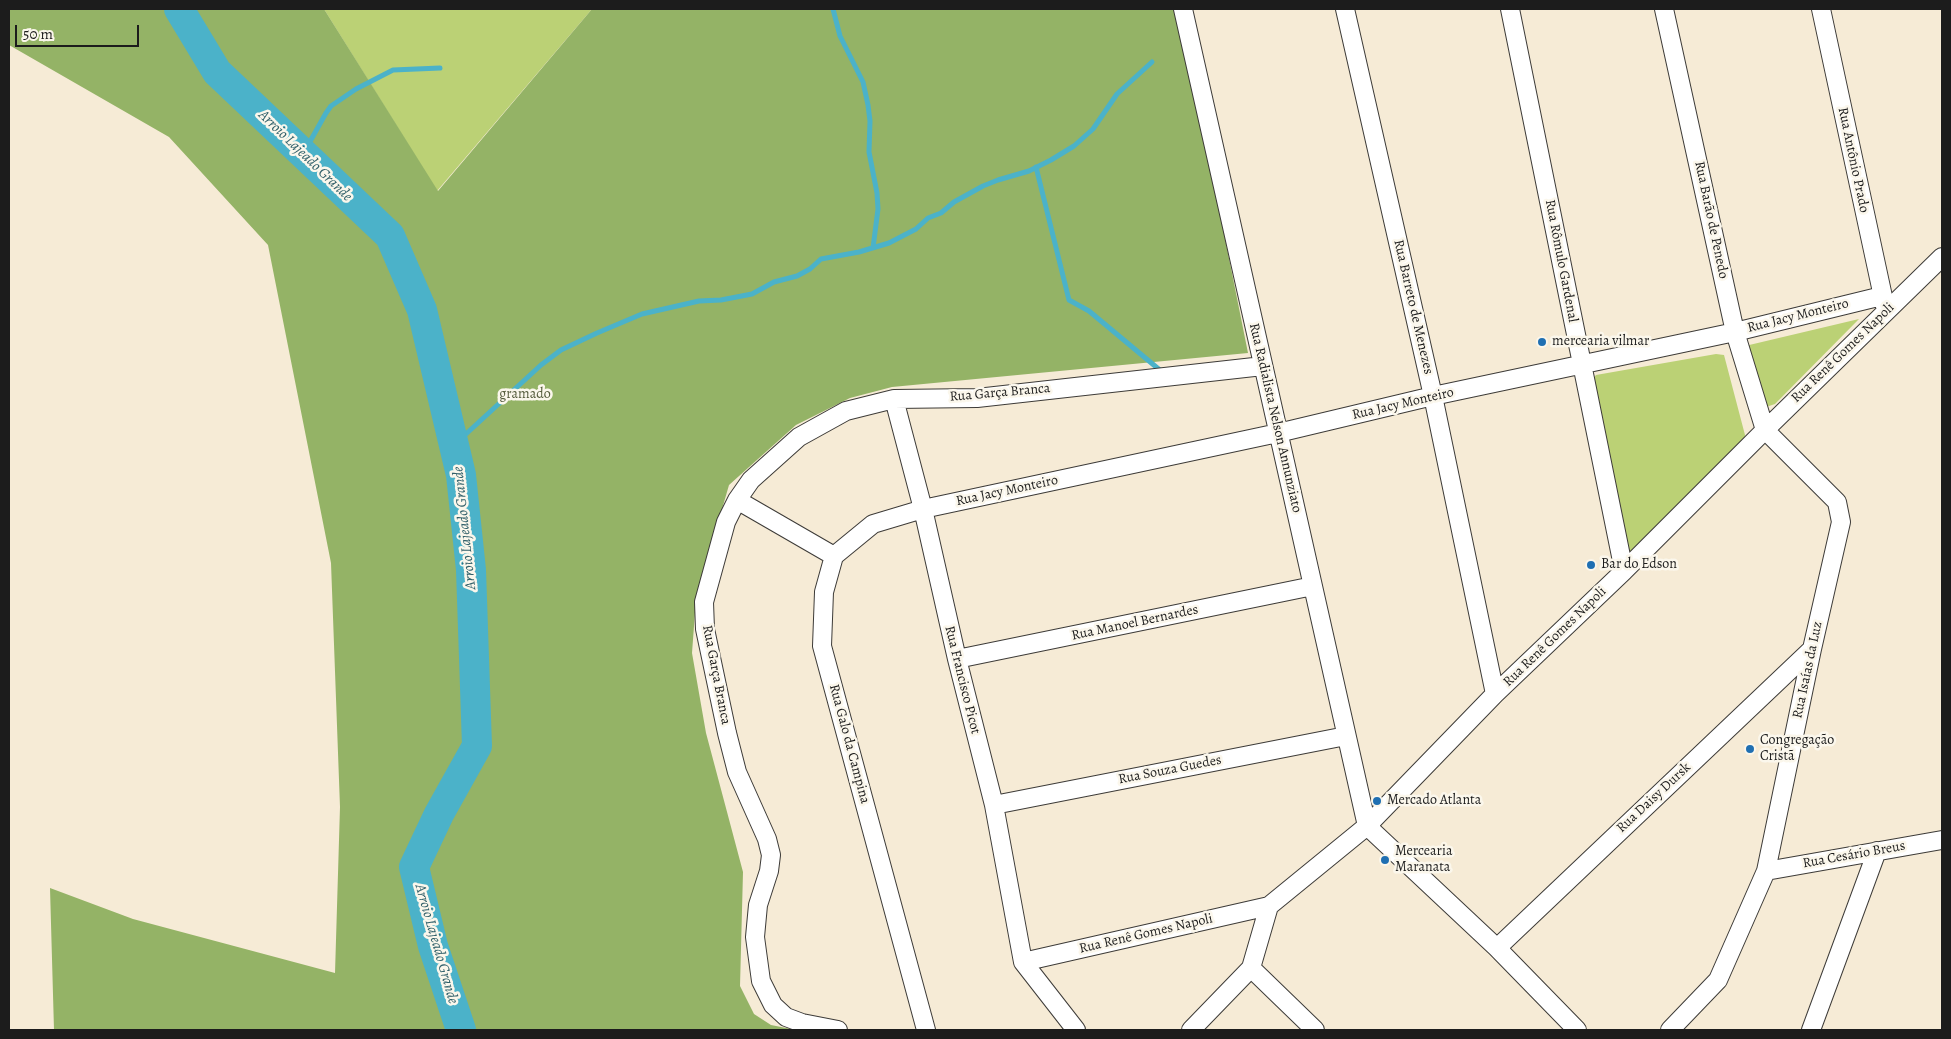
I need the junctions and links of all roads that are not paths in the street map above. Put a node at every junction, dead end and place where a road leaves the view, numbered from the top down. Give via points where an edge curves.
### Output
1 (1183, 9) edge
2 (1345, 9) edge
3 (1510, 9) edge
4 (1664, 9) edge
5 (1821, 9) edge
6 (1942, 257) edge
7 (1884, 303) junction
8 (1735, 332) junction
9 (1582, 364) junction
10 (1263, 366) junction
11 (1433, 396) junction
12 (894, 399) junction
13 (1764, 430) junction
14 (1278, 433) junction
15 (737, 500) junction
16 (923, 509) junction
17 (834, 556) junction
18 (1624, 572) junction
19 (1313, 586) junction
20 (1812, 648) junction
21 (956, 659) junction
22 (1496, 694) junction
23 (1346, 736) junction
24 (994, 805) junction
25 (1367, 826) junction
26 (1942, 840) edge
27 (1877, 851) junction
28 (1766, 871) junction
29 (1269, 906) junction
30 (1497, 948) junction
31 (1023, 962) junction
32 (1251, 968) junction
33 (838, 1030) edge
34 (926, 1030) edge
35 (1076, 1030) edge
36 (1191, 1030) edge
37 (1315, 1030) edge
38 (1578, 1030) edge
39 (1670, 1030) edge
40 (1812, 1030) edge

1 - 10 street, Rua Radialista Nelson Annunziato
2 - 11 street, Rua Barreto de Menezes
3 - 9 street, Rua Rômulo Gardenal
4 - 8 street, Rua Barão de Penedo
5 - 7 street, Rua Antônio Prado
6 - 7 street, Rua Renê Gomes Napoli
7 - 8 street, Rua Jacy Monteiro
7 - 13 street, Rua Renê Gomes Napoli
8 - 9 street, Rua Jacy Monteiro
8 - 13 street, Rua Barão de Penedo
9 - 11 street, Rua Jacy Monteiro
9 - 18 street, Rua Rômulo Gardenal
10 - 12 street, Rua Garça Branca via 977,398
10 - 14 street, Rua Radialista Nelson Annunziato
11 - 14 street, Rua Jacy Monteiro
11 - 22 street, Rua Barreto de Menezes
12 - 15 street, Rua Garça Branca via 846,410 799,437 751,480
12 - 16 street, Rua Francisco Picot
13 - 18 street, Rua Renê Gomes Napoli
13 - 20 street, Rua Isaías da Luz via 1837,502 1841,522
14 - 16 street, Rua Jacy Monteiro
14 - 19 street, Rua Radialista Nelson Annunziato
15 - 17 street
15 - 33 street, Rua Garça Branca via 726,522 704,602 706,629 737,772 767,839 770,855 769,872 758,905 755,937 762,981 773,1005 786,1017
16 - 17 street via 873,524
16 - 21 street, Rua Francisco Picot
17 - 34 street, Rua Galo da Campina via 824,592 822,646
18 - 22 street, Rua Renê Gomes Napoli
19 - 21 street, Rua Manoel Bernardes
19 - 23 street, Rua Radialista Nelson Annunziato
20 - 28 street, Rua Isaías da Luz
20 - 30 street, Rua Daisy Dursk
21 - 24 street, Rua Francisco Picot
22 - 25 street, Rua Renê Gomes Napoli
23 - 24 street, Rua Souza Guedes
23 - 25 street, Rua Radialista Nelson Annunziato
24 - 31 street, Rua Francisco Picot
25 - 29 street, Rua Renê Gomes Napoli
25 - 30 street
26 - 27 street, Rua Cesário Breus
27 - 28 street, Rua Cesário Breus
27 - 40 street
28 - 39 street, Rua Isaías da Luz via 1718,980
29 - 31 street, Rua Renê Gomes Napoli
29 - 32 street
30 - 38 street
31 - 35 street
32 - 36 street
32 - 37 street

